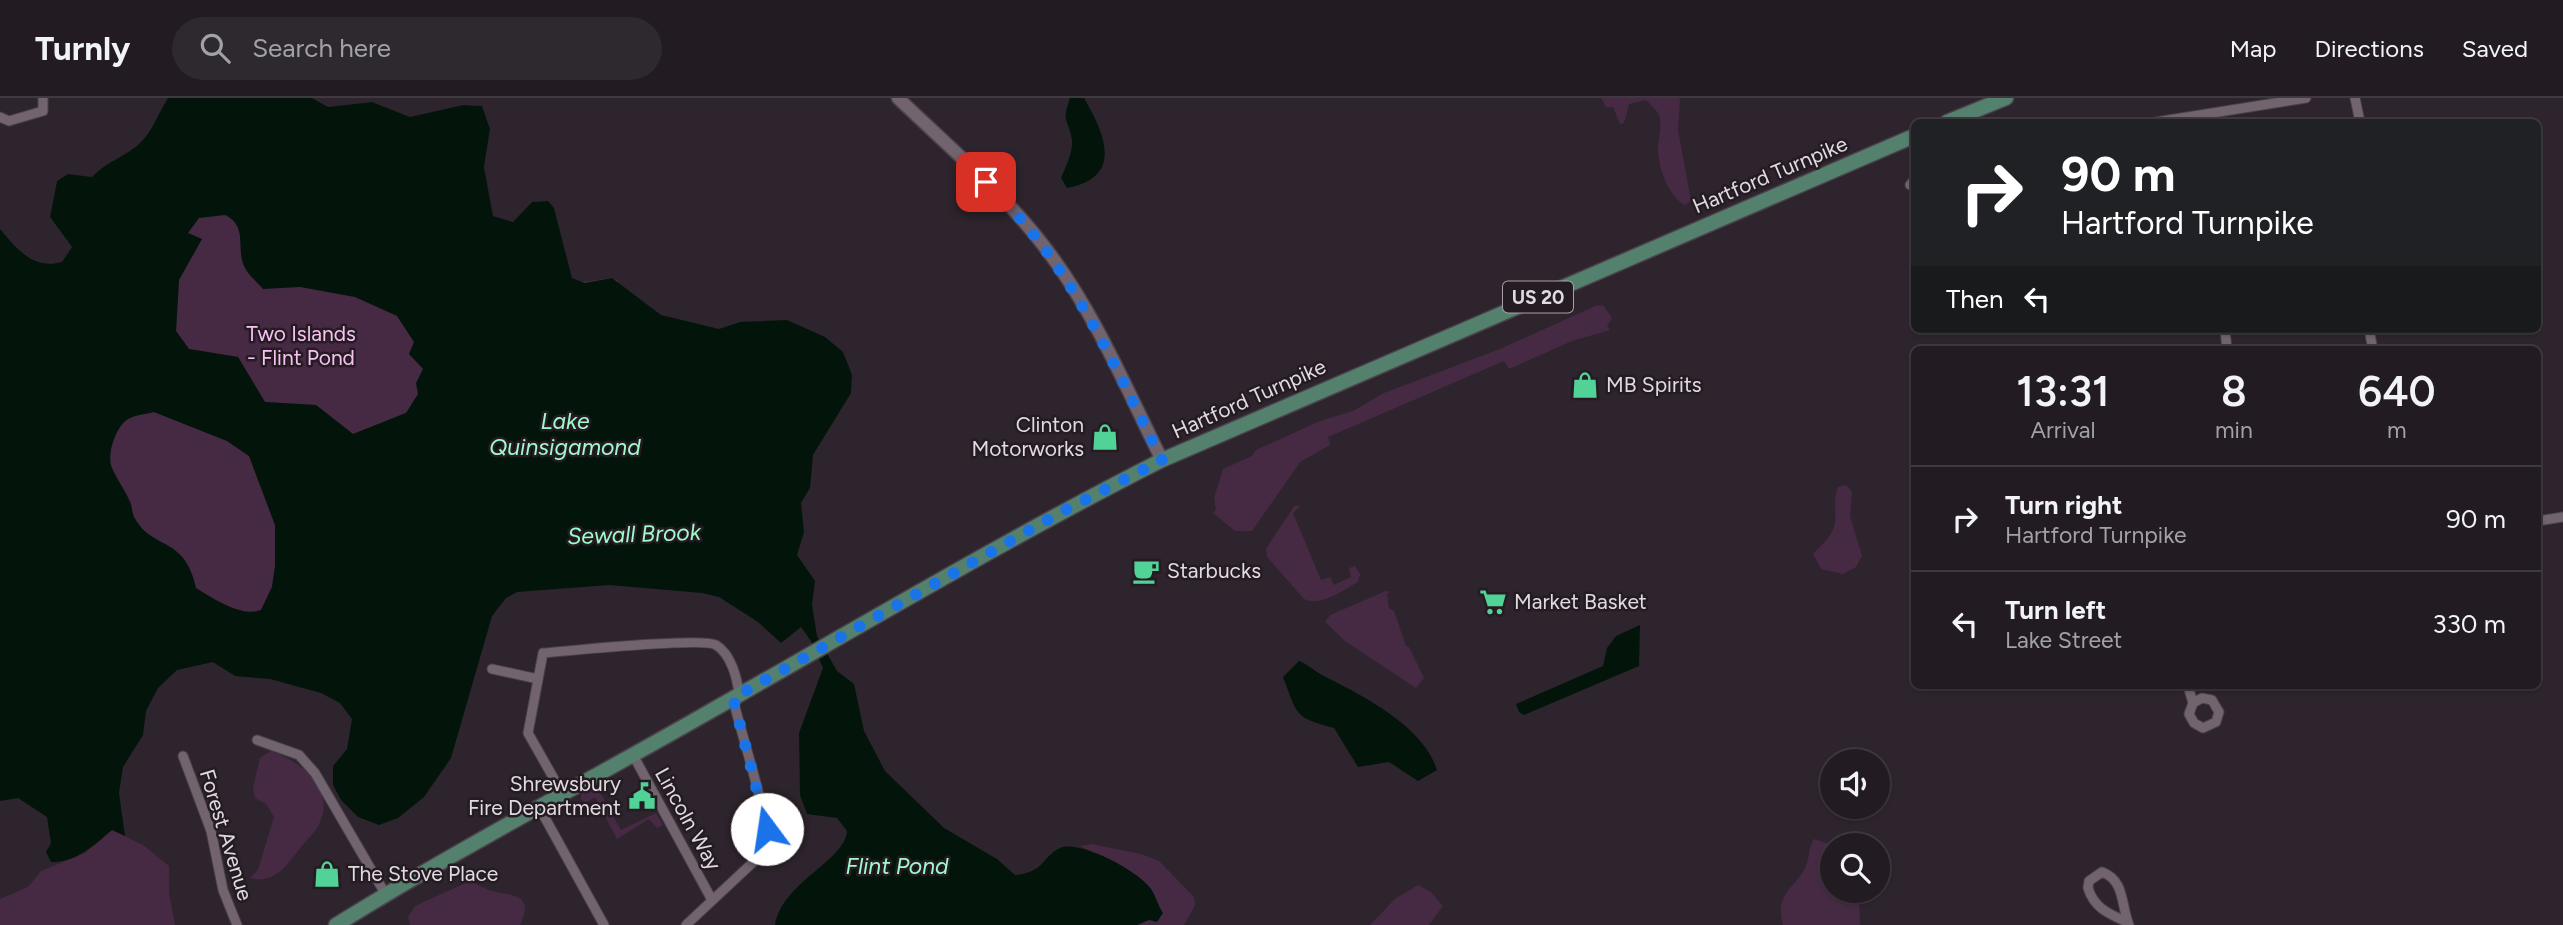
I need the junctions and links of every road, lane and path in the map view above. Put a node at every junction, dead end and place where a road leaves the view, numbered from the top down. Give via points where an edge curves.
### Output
1 (43, 98) edge
2 (898, 98) edge
3 (2006, 98) edge
4 (2306, 98) edge
5 (2355, 98) edge
6 (0, 117) edge
7 (1954, 119) edge
8 (2175, 119) edge
9 (2359, 119) edge
10 (1911, 137) edge
11 (1162, 460) junction
12 (2563, 517) edge
13 (2541, 521) edge
14 (492, 669) dead end
15 (537, 679) junction
16 (2189, 689) edge
17 (736, 695) junction
18 (2193, 702) dead end
19 (257, 740) dead end
20 (633, 755) junction
21 (183, 756) dead end
22 (562, 793) junction
23 (539, 807) junction
24 (386, 895) junction
25 (712, 900) junction
26 (2128, 924) edge
27 (237, 925) edge
28 (337, 925) edge
29 (604, 925) edge
30 (686, 925) edge

1 - 6 street via 43,111 9,121
2 - 11 main road via 1020,216 1052,256 1088,314
3 - 7 main road
4 - 8 street
5 - 9 street
10 - 11 main road, Hartford Turnpike / US 20
11 - 17 main road, Hartford Turnpike / US 20
12 - 13 street
14 - 15 street
15 - 17 street via 543,653 703,642 721,650 734,673
15 - 22 street via 528,733
16 - 18 street
17 - 20 main road, Hartford Turnpike / US 20
17 - 25 street via 768,844
19 - 24 street via 299,755 315,772
20 - 22 main road, Hartford Turnpike / US 20
20 - 25 street, Lincoln Way
21 - 27 street, Forest Avenue via 211,831 223,890
22 - 23 main road, Hartford Turnpike / US 20
23 - 24 main road, Hartford Turnpike / US 20
23 - 29 street
24 - 28 main road, Hartford Turnpike / US 20
25 - 30 street
26 - 26 street via 2115,880 2102,872 2094,876 2088,888 2091,898 2102,911

